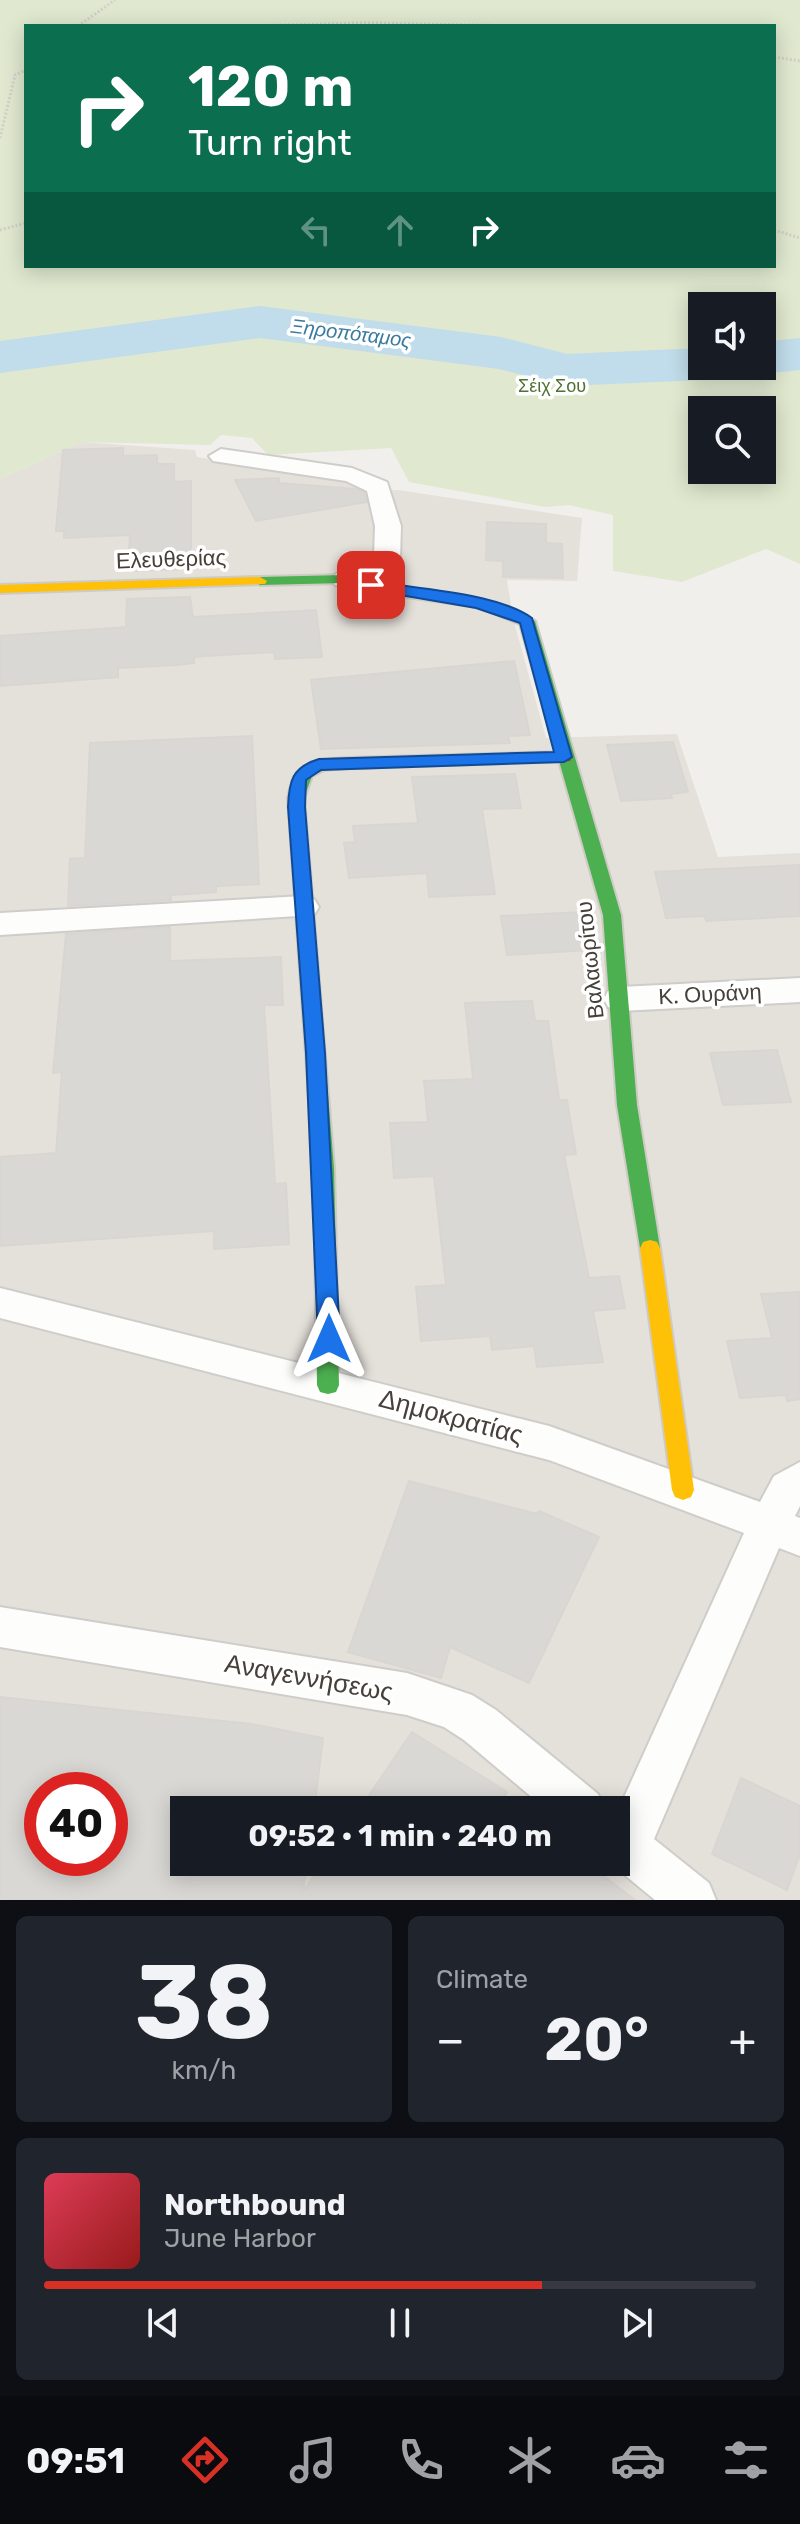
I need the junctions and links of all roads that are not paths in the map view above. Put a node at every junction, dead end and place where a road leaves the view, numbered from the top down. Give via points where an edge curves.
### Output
1 (221, 456) dead end
2 (344, 579) junction
3 (0, 589) edge
4 (564, 757) junction
5 (303, 907) junction
6 (0, 924) edge
7 (800, 990) edge
8 (620, 999) junction
9 (0, 1303) edge
10 (328, 1385) junction
11 (800, 1480) edge
12 (683, 1490) junction
13 (784, 1531) edge
14 (0, 1627) edge
15 (565, 1796) edge
16 (630, 1825) edge
17 (630, 1849) edge
18 (692, 1900) edge

1 - 2 street via 352,475 378,487 388,526 387,559 371,571
2 - 3 street, Ελευθερίας
2 - 4 street, Βαλαωρίτου via 477,603 527,621
4 - 5 street via 327,764 307,769 299,775 296,790
4 - 8 street, Βαλαωρίτου via 607,891
5 - 6 street
5 - 10 street via 330,1316
7 - 8 street, Κ. Ουράνη
8 - 12 street, Βαλαωρίτου via 627,1105 665,1337
9 - 10 street, Δημοκρατίας
10 - 12 street, Δημοκρατίας via 549,1443
11 - 13 street via 788,1489
12 - 13 street, Δημοκρατίας
13 - 16 street
14 - 15 street, Αναγεννήσεως via 407,1694 445,1705 480,1725
17 - 18 street

